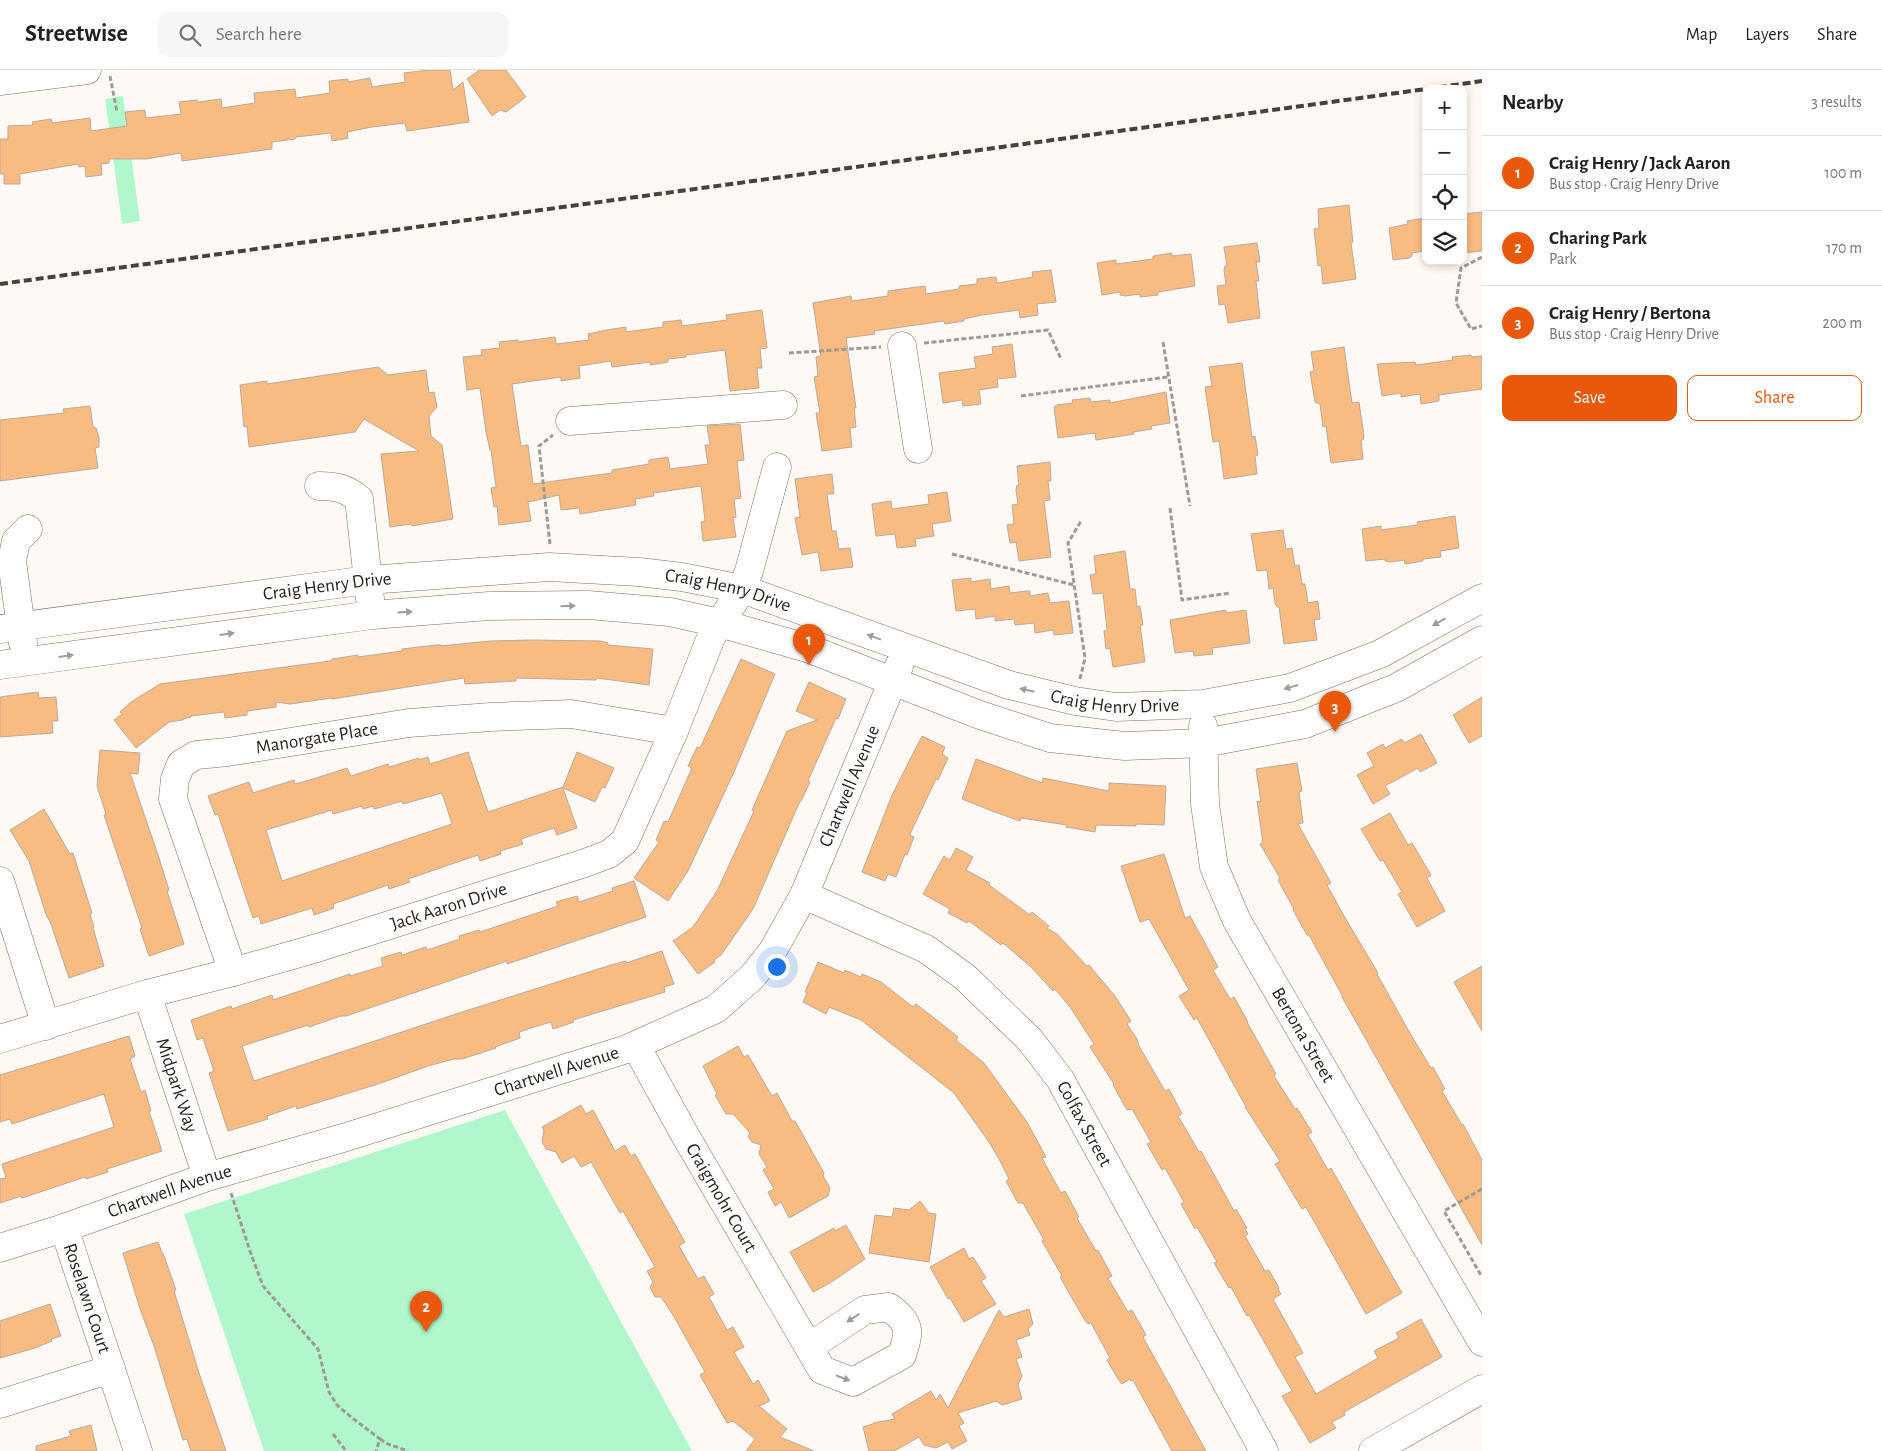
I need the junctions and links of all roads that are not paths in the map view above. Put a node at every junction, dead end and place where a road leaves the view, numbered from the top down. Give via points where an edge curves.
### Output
1 (87, 70) edge
2 (0, 81) edge
3 (902, 346) road end
4 (783, 406) dead end
5 (570, 421) road end
6 (918, 449) dead end
7 (777, 467) dead end
8 (319, 486) dead end
9 (28, 529) dead end
10 (368, 580) junction
11 (742, 589) junction
12 (1482, 598) edge
13 (372, 615) junction
14 (719, 623) junction
15 (10, 627) edge
16 (1482, 640) edge
17 (906, 650) junction
18 (1380, 654) junction
19 (12, 663) edge
20 (892, 682) junction
21 (1396, 688) junction
22 (1203, 704) junction
23 (674, 731) junction
24 (1204, 743) junction
25 (0, 881) edge
26 (804, 894) junction
27 (233, 972) junction
28 (147, 994) junction
29 (46, 1026) junction
30 (0, 1039) edge
31 (636, 1046) junction
32 (207, 1177) junction
33 (64, 1228) junction
34 (0, 1248) edge
35 (1482, 1342) edge
36 (809, 1347) dead end
37 (111, 1369) junction
38 (1482, 1389) edge
39 (0, 1404) edge
40 (138, 1451) edge
41 (1264, 1451) edge
42 (1373, 1451) edge

1 - 2 street
3 - 6 street
4 - 5 street
7 - 11 street, Jack Aaron Drive
8 - 10 street via 337,487 358,499
9 - 15 street via 16,542 12,561
10 - 11 street, Craig Henry Drive via 549,567 639,572
10 - 13 street
10 - 15 street, Craig Henry Drive
11 - 14 street, Jack Aaron Drive
17 -> 11 street, Craig Henry Drive
12 -> 18 street, Craig Henry Drive
13 -> 14 street, Craig Henry Drive via 489,606 588,605 670,612
19 -> 13 street, Craig Henry Drive
14 - 20 street, Craig Henry Drive via 807,648
14 - 23 street, Jack Aaron Drive
15 - 19 street
16 - 21 street, Craig Henry Drive
17 - 20 street, Chartwell Avenue
22 -> 17 street, Craig Henry Drive via 1116,707 1075,701 1009,685
18 - 21 street
18 -> 22 street, Craig Henry Drive via 1290,688
20 - 24 street, Craig Henry Drive via 1050,738 1125,746
20 - 26 street, Chartwell Avenue
21 - 24 street, Craig Henry Drive via 1305,724
22 - 24 street, Bertona Street
23 - 27 street, Jack Aaron Drive via 625,841 609,854
23 - 27 street, Manorgate Place via 571,714 491,717 409,723 196,755 180,764 173,799
24 - 35 street, Bertona Street via 1205,804 1214,867 1237,921
25 - 29 street
26 - 31 street, Chartwell Avenue via 772,952 752,977 716,1009
26 - 41 street, Colfax Street via 926,949 965,977 1030,1040 1060,1079
27 - 28 street, Jack Aaron Drive
28 - 29 street, Jack Aaron Drive
28 - 32 street, Midpark Way
29 - 30 street, Jack Aaron Drive
31 - 32 street, Chartwell Avenue
31 - 36 street, Craigmohr Court
32 - 33 street, Chartwell Avenue
33 - 34 street, Chartwell Avenue
33 - 37 street, Roselawn Court
37 - 39 street, Roselawn Court
37 - 40 street, Roselawn Court
38 - 42 street

